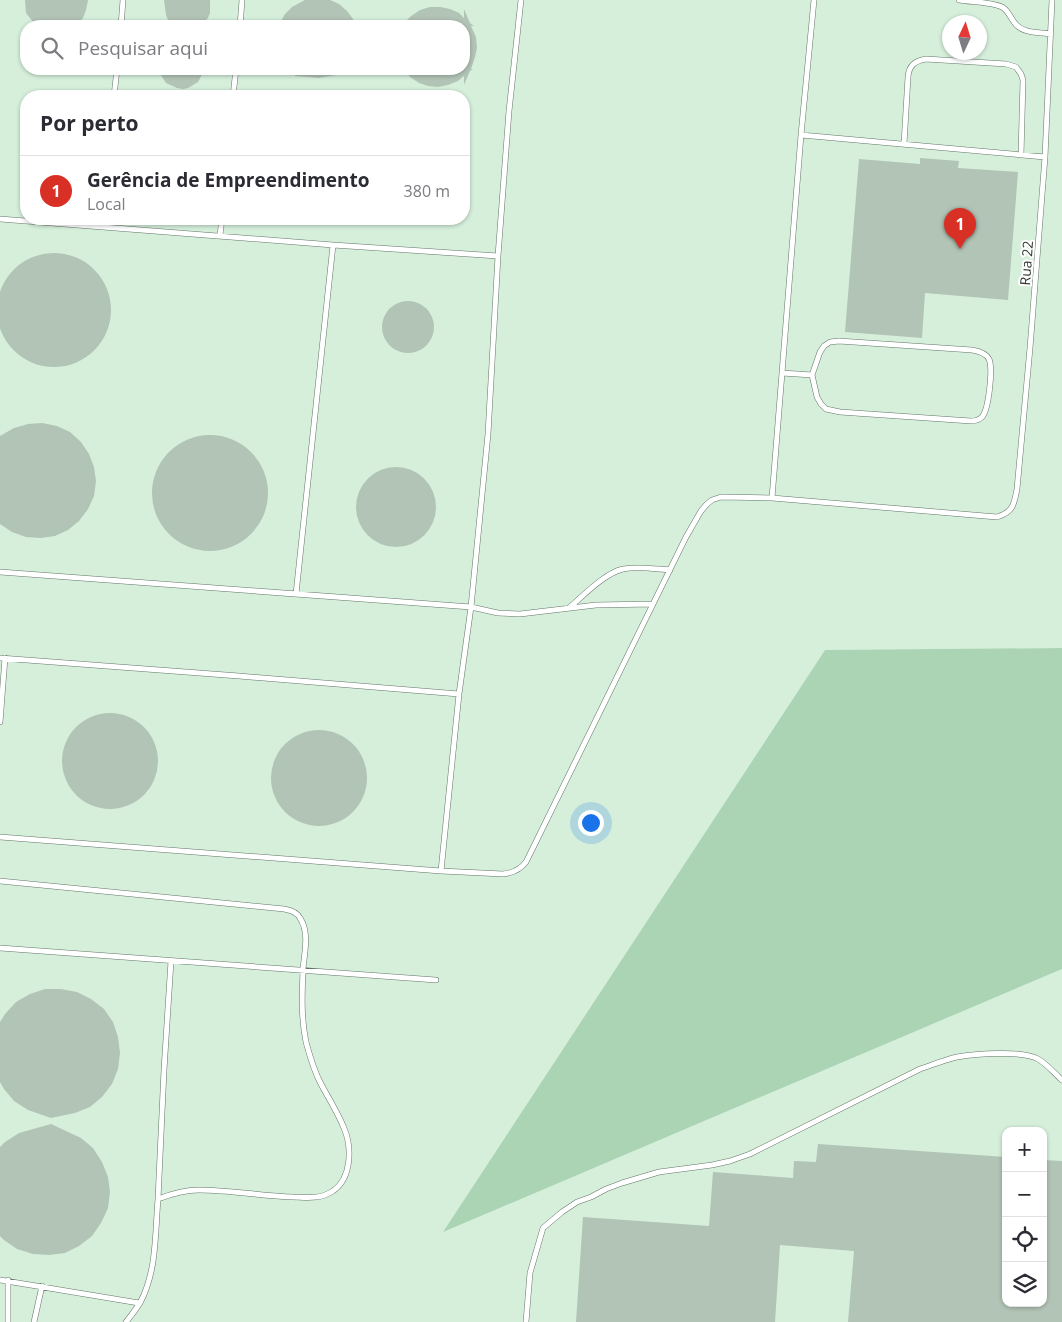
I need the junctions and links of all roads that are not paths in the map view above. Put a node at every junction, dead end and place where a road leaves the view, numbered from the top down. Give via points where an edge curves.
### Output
1 (123, 0) edge
2 (242, 0) edge
3 (521, 0) edge
4 (814, 0) edge
5 (959, 0) edge
6 (1052, 0) edge
7 (121, 20) edge
8 (240, 20) edge
9 (1050, 34) junction
10 (116, 75) edge
11 (235, 75) edge
12 (115, 90) edge
13 (234, 90) edge
14 (801, 135) junction
15 (904, 144) junction
16 (1022, 156) junction
17 (1045, 157) junction
18 (0, 219) edge
19 (20, 221) edge
20 (77, 225) edge
21 (221, 225) edge
22 (103, 227) joint
23 (220, 235) junction
24 (333, 245) junction
25 (498, 256) junction
26 (782, 373) junction
27 (812, 375) junction
28 (772, 498) junction
29 (670, 570) junction
30 (0, 572) edge
31 (296, 594) junction
32 (654, 604) junction
33 (472, 607) junction
34 (570, 608) junction
35 (2, 658) edge
36 (459, 694) junction
37 (0, 722) edge
38 (0, 837) edge
39 (441, 871) junction
40 (0, 881) edge
41 (0, 948) edge
42 (171, 961) junction
43 (303, 971) junction
44 (436, 980) dead end
45 (1062, 1080) edge
46 (158, 1199) junction
47 (0, 1280) edge
48 (8, 1280) junction
49 (42, 1286) junction
50 (139, 1303) junction
51 (8, 1322) edge
52 (34, 1322) edge
53 (126, 1322) edge
54 (526, 1322) edge

1 - 7 lane
2 - 8 lane
3 - 25 lane
4 - 14 lane
5 - 9 lane via 1004,8 1019,28
6 - 9 lane, Rua 22
9 - 17 lane, Rua 22
10 - 12 lane
11 - 13 lane
14 - 15 lane
14 - 26 lane
15 - 16 lane
15 - 16 lane via 908,77 914,62 926,59 1002,64 1016,67 1023,80
16 - 17 lane
17 - 28 lane, Rua 22 via 1018,489 1011,510 997,517
18 - 19 lane
20 - 22 lane
21 - 23 lane
22 - 23 lane
23 - 24 lane
24 - 25 lane
24 - 31 lane
25 - 33 lane via 488,434
26 - 27 lane
26 - 28 lane
27 - 27 lane via 824,346 840,341 972,350 986,355 991,368 984,414 971,421 831,410 819,402
28 - 29 lane via 712,500 696,519
29 - 32 lane
29 - 34 lane via 621,570 598,583
30 - 31 lane
31 - 33 lane
32 - 34 lane
32 - 39 lane via 523,866 503,874
33 - 34 lane via 520,614
33 - 36 lane
35 - 36 lane
35 - 37 lane
36 - 39 lane
38 - 39 lane
40 - 43 lane via 290,910 296,913 304,927
41 - 42 lane
42 - 43 lane
42 - 46 lane
43 - 44 lane
43 - 46 lane via 302,1016 310,1059 345,1130 349,1149 348,1166 339,1186 316,1197 199,1190
45 - 54 lane via 1038,1059 1018,1054 973,1055 945,1060 920,1069 750,1154 712,1165 659,1172 577,1202 543,1228 530,1273
46 - 50 lane via 152,1270
47 - 48 lane
48 - 49 lane
48 - 51 lane
49 - 50 lane
49 - 52 lane
50 - 53 lane

